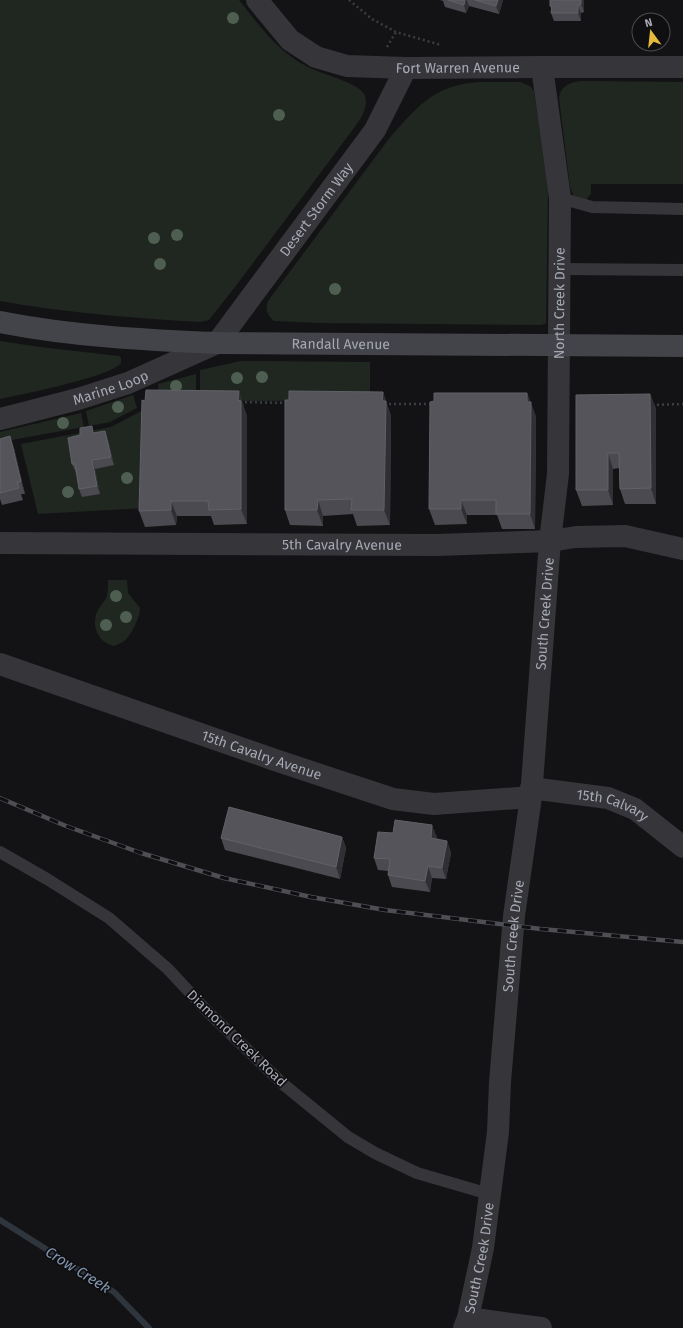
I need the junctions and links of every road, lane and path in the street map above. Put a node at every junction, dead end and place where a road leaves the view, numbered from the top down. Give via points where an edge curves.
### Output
1 (257, 0) edge
2 (349, 0) edge
3 (448, 47) dead end
4 (542, 67) junction
5 (406, 68) junction
6 (683, 68) edge
7 (560, 198) junction
8 (683, 208) edge
9 (560, 269) junction
10 (683, 270) edge
11 (0, 322) edge
12 (217, 344) junction
13 (559, 345) junction
14 (683, 346) edge
15 (233, 402) edge
16 (296, 403) edge
17 (384, 404) edge
18 (683, 404) edge
19 (440, 405) edge
20 (644, 405) edge
21 (0, 418) edge
22 (550, 541) junction
23 (0, 543) edge
24 (683, 550) edge
25 (0, 664) edge
26 (531, 792) junction
27 (683, 847) edge
28 (0, 852) edge
29 (489, 1194) junction
30 (466, 1323) edge
31 (541, 1328) edge

1 - 5 street, Fort Warren Avenue via 290,40 316,57 347,66
2 - 3 path via 372,19 396,32
4 - 5 street, Fort Warren Avenue
4 - 6 street, Fort Warren Avenue
4 - 7 street, North Creek Drive
5 - 12 street, Desert Storm Way via 375,130
7 - 8 lane via 592,207
7 - 9 street, North Creek Drive
9 - 10 lane
9 - 13 street, North Creek Drive
11 - 12 street, Randall Avenue via 41,330
12 - 13 street, Randall Avenue
12 - 21 street, Marine Loop via 128,383 78,399
13 - 14 street, Randall Avenue
13 - 22 street, North Creek Drive via 558,474
15 - 16 path
17 - 19 path
18 - 20 path
22 - 23 street, 5th Cavalry Avenue via 436,545
22 - 24 street, 5th Cavalry Avenue via 576,537 624,536
22 - 26 street, South Creek Drive
25 - 26 street, 15th Cavalry Avenue via 393,799 434,804
26 - 27 street, 15th Calvary via 608,798 635,808
26 - 29 street, South Creek Drive via 514,916 498,1132
28 - 29 lane, Diamond Creek Road via 109,918 168,969 207,1011 283,1084 348,1137 417,1173
29 - 30 street, South Creek Drive via 483,1248
30 - 31 street

